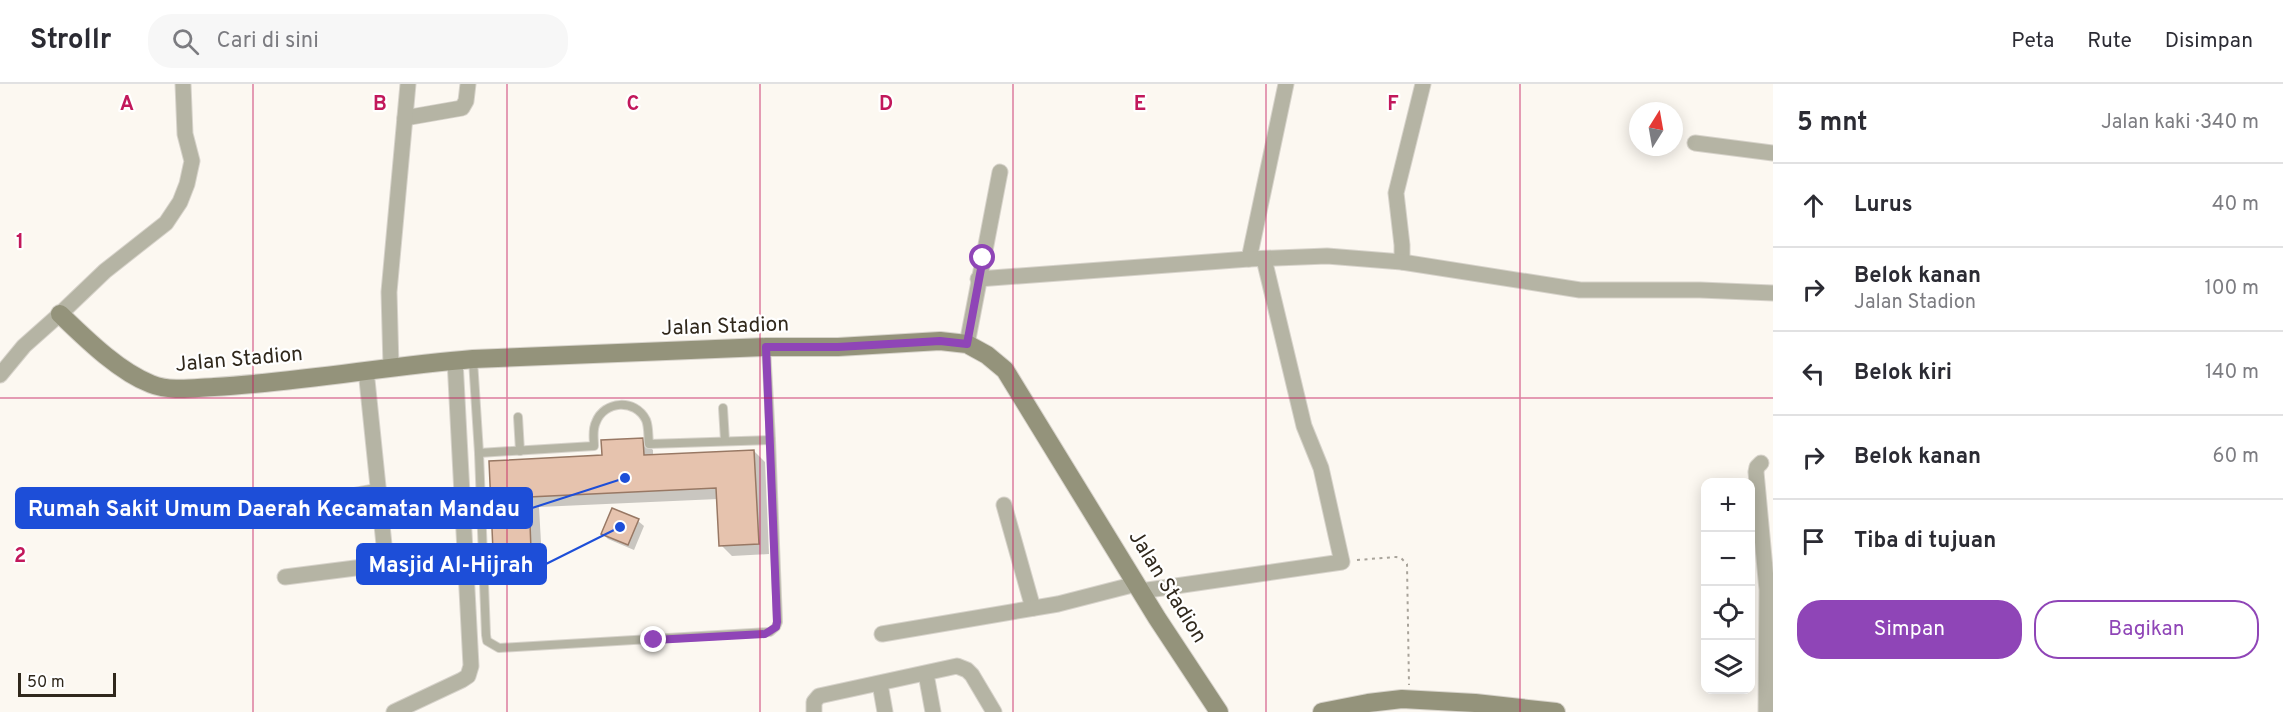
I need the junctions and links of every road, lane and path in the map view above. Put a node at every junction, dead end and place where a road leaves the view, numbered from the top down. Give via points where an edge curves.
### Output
1 (183, 84) edge
2 (408, 84) edge
3 (468, 84) edge
4 (1286, 84) edge
5 (1423, 84) edge
6 (405, 118) junction
7 (1695, 143) dead end
8 (1773, 153) edge
9 (1000, 172) dead end
10 (1256, 259) junction
11 (1402, 262) junction
12 (978, 279) junction
13 (1773, 293) edge
14 (60, 314) junction
15 (967, 344) junction
16 (766, 347) junction
17 (464, 360) junction
18 (391, 367) junction
19 (366, 370) junction
20 (0, 375) edge
21 (723, 408) dead end
22 (518, 417) dead end
23 (771, 440) junction
24 (725, 441) junction
25 (520, 451) junction
26 (479, 453) junction
27 (1761, 463) dead end
28 (379, 491) junction
29 (1004, 505) dead end
30 (273, 510) dead end
31 (465, 554) junction
32 (1342, 562) junction
33 (386, 564) junction
34 (285, 577) dead end
35 (1138, 587) junction
36 (1033, 608) junction
37 (882, 634) dead end
38 (926, 674) junction
39 (880, 684) junction
40 (1409, 700) junction
41 (394, 712) edge
42 (814, 712) edge
43 (885, 712) edge
44 (933, 712) edge
45 (993, 712) edge
46 (1219, 712) edge
47 (1322, 712) edge
48 (1556, 712) edge
49 (1766, 712) edge

1 - 14 street via 185,134 192,161 180,202 166,223 105,271
2 - 6 street
3 - 6 street via 462,108
4 - 10 street
5 - 11 street via 1396,193
6 - 18 street via 389,292
7 - 8 street
9 - 12 street
10 - 11 street via 1327,256
10 - 12 street
10 - 32 street via 1304,426 1321,468
11 - 13 street via 1580,290
12 - 15 street
14 - 19 street, Jalan Stadion via 110,357 143,380 164,388 250,385
14 - 20 street via 24,346
15 - 16 street, Jalan Stadion via 940,341
15 - 35 street, Jalan Stadion via 1005,370
16 - 17 street, Jalan Stadion
16 - 23 lane
17 - 18 street, Jalan Stadion
17 - 26 lane
17 - 31 street
18 - 19 street, Jalan Stadion
19 - 28 street
21 - 24 lane
22 - 25 lane
23 - 24 lane
23 - 26 lane via 777,622 770,632 499,648 487,641 486,635
24 - 25 lane via 649,444 646,420 640,412 616,405 596,420 594,446
25 - 26 lane
27 - 49 street via 1756,472 1767,590
28 - 30 street
28 - 33 street
29 - 36 street
31 - 33 street
31 - 41 street via 470,671 462,680
32 - 35 street
32 - 40 path via 1396,556 1407,564
33 - 34 street
35 - 36 street
35 - 46 street, Jalan Stadion
36 - 37 street
38 - 39 street
38 - 44 street
38 - 45 street via 957,666 967,669
39 - 42 street via 819,696
39 - 43 street
40 - 47 street
40 - 48 street

